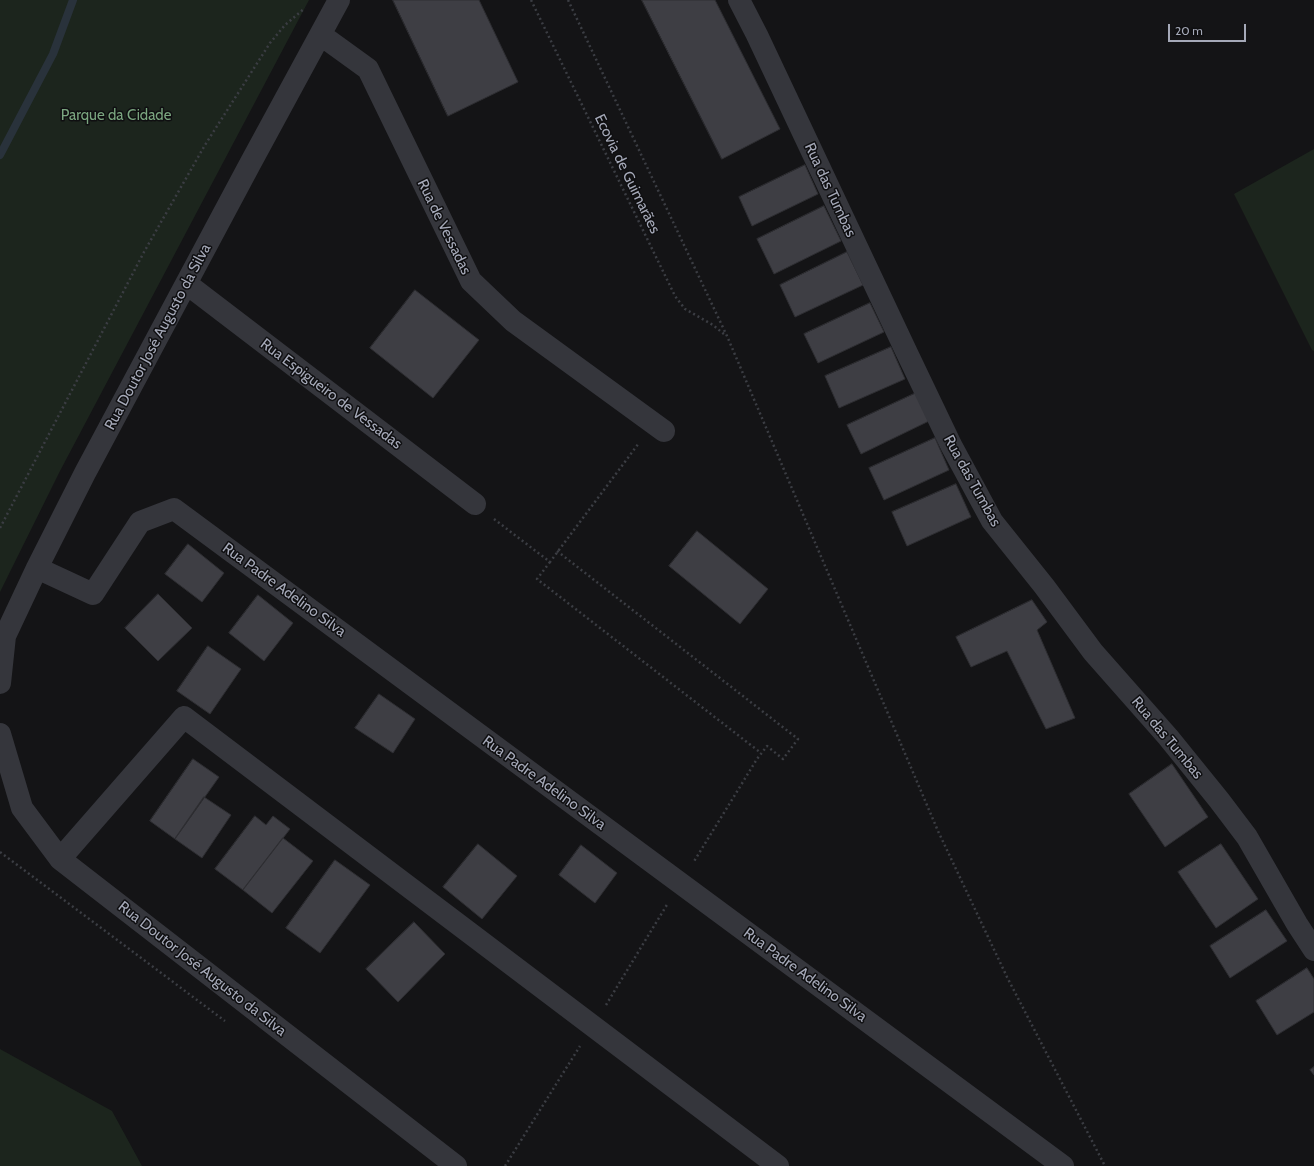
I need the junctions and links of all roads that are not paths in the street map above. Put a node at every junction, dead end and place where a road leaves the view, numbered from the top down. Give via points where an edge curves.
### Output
1 (340, 0) edge
2 (739, 0) edge
3 (321, 35) junction
4 (187, 284) junction
5 (659, 427) road end
6 (475, 504) road end
7 (37, 568) junction
8 (0, 683) edge
9 (0, 734) edge
10 (60, 859) junction
11 (1314, 950) edge
12 (456, 1166) edge
13 (778, 1166) edge
14 (1063, 1166) edge

1 - 3 street, Rua Doutor José Augusto da Silva
2 - 11 street, Rua das Tumbas via 948,438 992,521 1093,652 1168,737 1247,837
3 - 4 street, Rua Doutor José Augusto da Silva
3 - 5 street, Rua de Vessadas via 368,69 471,281 513,320
4 - 6 street, Rua Espigueiro de Vessadas
4 - 7 street, Rua Doutor José Augusto da Silva
7 - 8 street, Rua Doutor José Augusto da Silva via 5,636
7 - 14 street, Rua Padre Adelino Silva via 94,594 140,522 174,509
9 - 10 street, Rua Doutor José Augusto da Silva via 22,808
10 - 12 street, Rua Doutor José Augusto da Silva
10 - 13 street via 184,717

